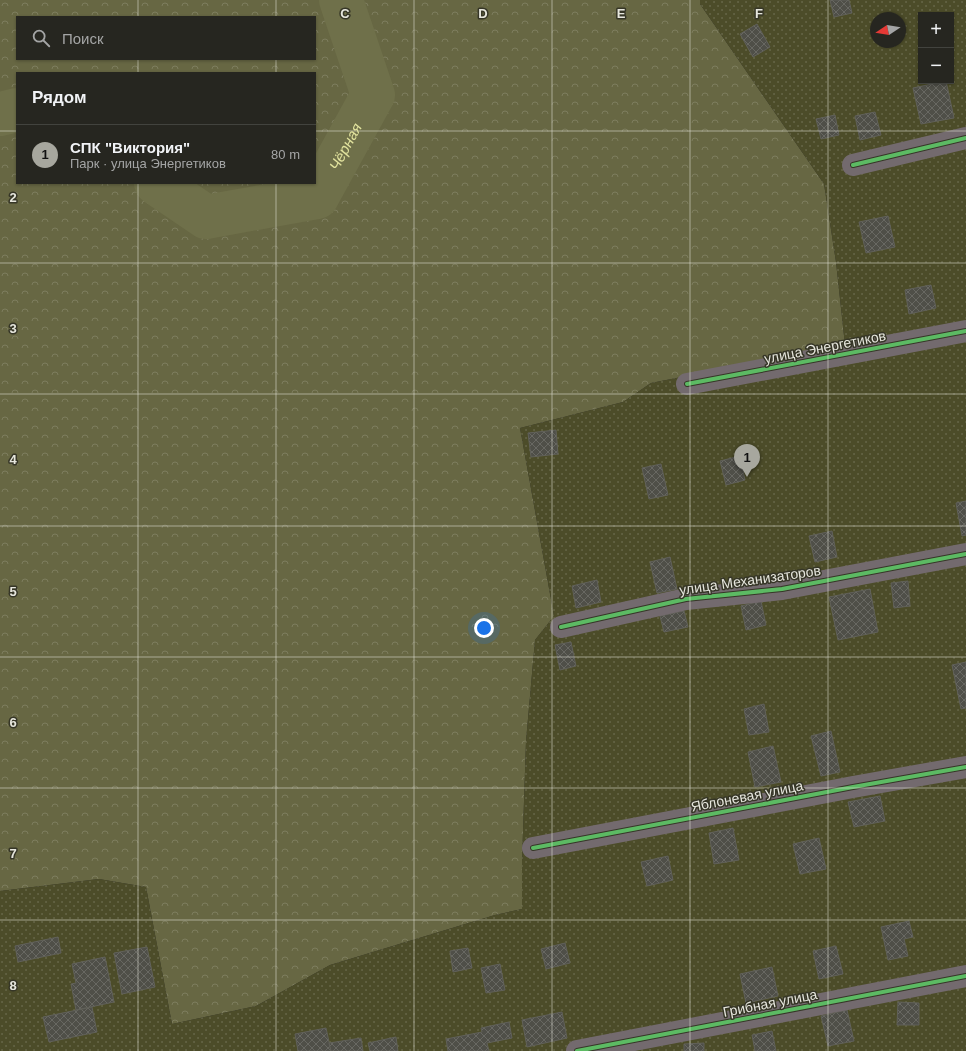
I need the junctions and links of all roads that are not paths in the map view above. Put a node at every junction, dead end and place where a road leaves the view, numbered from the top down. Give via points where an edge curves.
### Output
1 (966, 138) edge
2 (853, 165) dead end
3 (966, 332) edge
4 (688, 384) dead end
5 (966, 554) edge
6 (561, 627) dead end
7 (966, 767) edge
8 (533, 848) dead end
9 (966, 976) edge
10 (577, 1051) edge

1 - 2 street
3 - 4 street, улица Энергетиков
5 - 6 street, улица Механизаторов via 782,589 686,599
7 - 8 street, Яблоневая улица
9 - 10 street, Грибная улица

